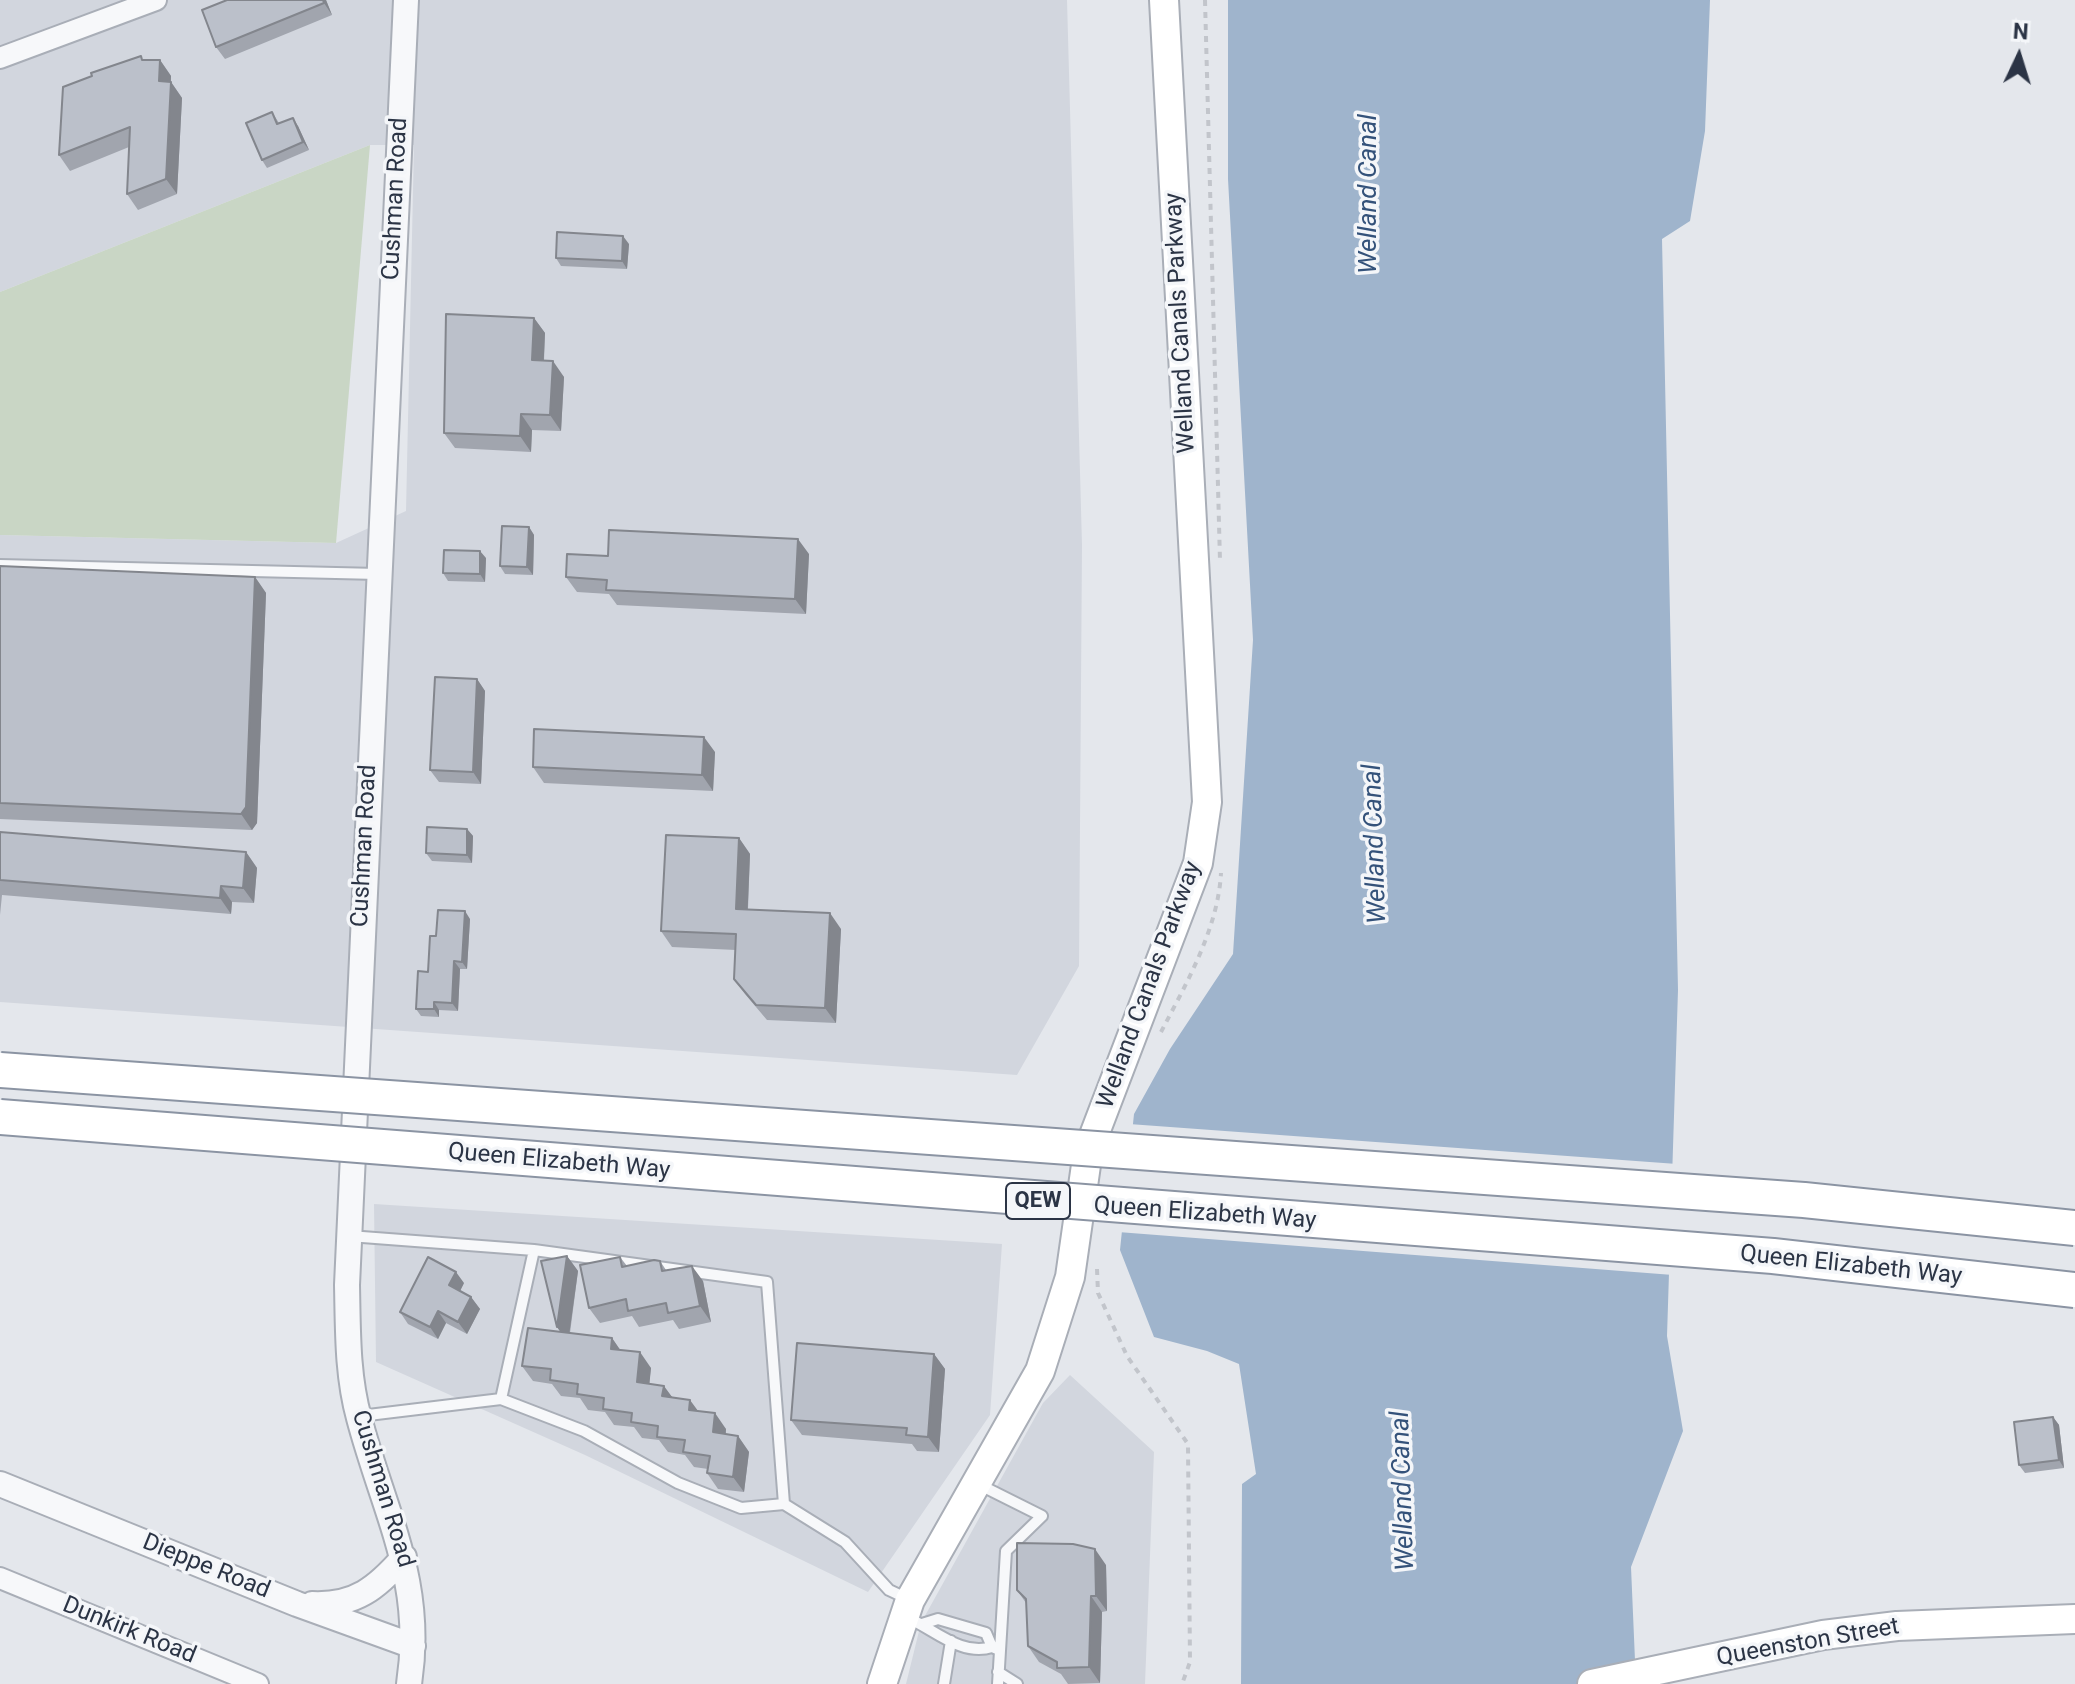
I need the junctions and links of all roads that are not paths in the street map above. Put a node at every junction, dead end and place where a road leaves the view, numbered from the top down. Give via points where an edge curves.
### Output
1 (156, 0) edge
2 (406, 0) edge
3 (1164, 0) edge
4 (132, 4) edge
5 (0, 58) edge
6 (0, 565) edge
7 (378, 574) junction
8 (0, 1070) edge
9 (0, 1117) edge
10 (2075, 1228) edge
11 (347, 1236) junction
12 (534, 1250) junction
13 (2075, 1290) edge
14 (501, 1399) junction
15 (358, 1417) junction
16 (977, 1483) junction
17 (0, 1484) edge
18 (784, 1504) junction
19 (404, 1557) junction
20 (0, 1578) edge
21 (297, 1604) junction
22 (912, 1613) junction
23 (2075, 1619) edge
24 (951, 1641) junction
25 (413, 1646) junction
26 (995, 1648) junction
27 (998, 1678) edge
28 (258, 1684) edge
29 (409, 1684) edge
30 (882, 1684) edge
31 (944, 1684) edge
32 (1017, 1684) edge
33 (1592, 1684) edge

1 - 4 street
2 - 7 street, Cushman Road
3 - 16 main road, Welland Canals Parkway via 1207,802 1198,863 1088,1151 1070,1277 1040,1371
4 - 5 street
6 - 7 lane
7 - 11 street, Cushman Road
8 - 10 highway, Queen Elizabeth Way, bridge via 1773,1198
9 - 13 highway, Queen Elizabeth Way / QEW, bridge via 1773,1256
11 - 12 lane
11 - 15 street, Cushman Road via 349,1354
12 - 14 lane
12 - 18 lane via 767,1282
14 - 15 lane
14 - 18 lane via 584,1431 678,1483 741,1508
15 - 19 street, Cushman Road
16 - 22 main road, Welland Canals Parkway
16 - 26 lane via 1042,1516 1006,1551
17 - 21 street, Dieppe Road
18 - 22 lane via 845,1542
19 - 21 street via 363,1596 348,1603
19 - 25 street, Cushman Road
20 - 28 street, Dunkirk Road
21 - 25 street, Dieppe Road
22 - 24 lane via 932,1633
22 - 26 lane via 986,1633
22 - 30 main road, Welland Canals Parkway
23 - 33 main road, Queenston Street via 1897,1626 1823,1635
24 - 26 lane via 980,1651
24 - 31 lane
25 - 29 street, Cushman Road
26 - 27 lane
27 - 32 lane

